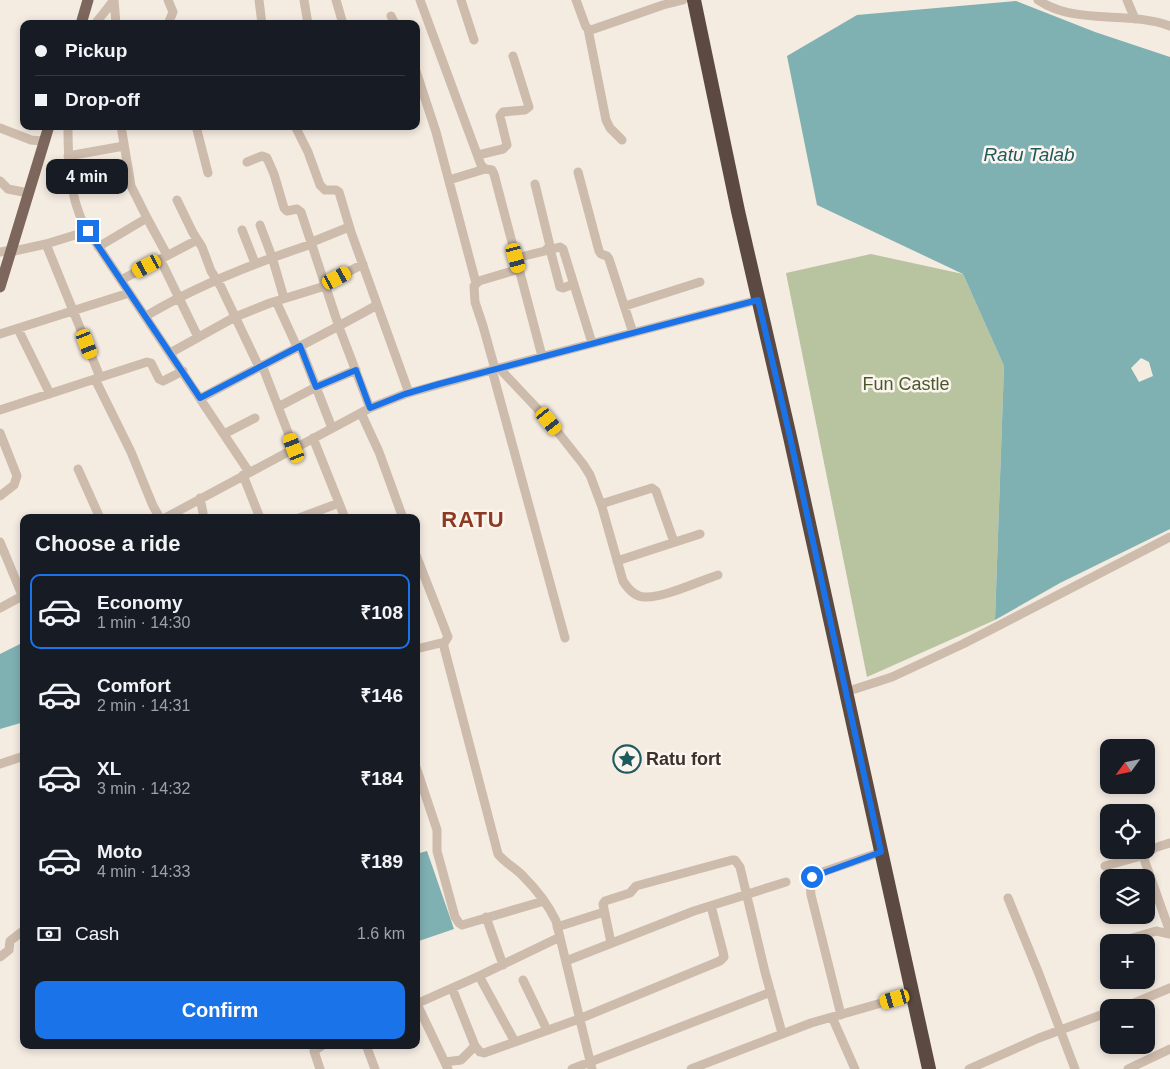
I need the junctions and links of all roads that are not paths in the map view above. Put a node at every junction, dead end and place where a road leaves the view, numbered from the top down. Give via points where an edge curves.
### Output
1 (88, 0) edge
2 (114, 0) edge
3 (168, 0) edge
4 (259, 0) edge
5 (304, 0) edge
6 (336, 0) edge
7 (420, 0) edge
8 (461, 0) edge
9 (576, 0) edge
10 (683, 0) edge
11 (694, 0) edge
12 (701, 0) edge
13 (1038, 0) edge
14 (1126, 0) edge
15 (1135, 19) junction
16 (82, 20) edge
17 (99, 20) edge
18 (116, 20) edge
19 (170, 20) edge
20 (262, 20) edge
21 (307, 20) edge
22 (342, 20) edge
23 (1170, 26) edge
24 (588, 29) junction
25 (474, 40) dead end
26 (513, 56) dead end
27 (420, 83) edge
28 (0, 128) edge
29 (48, 130) edge
30 (68, 130) edge
31 (122, 130) edge
32 (197, 130) edge
33 (297, 130) edge
34 (622, 140) dead end
35 (44, 141) junction
36 (124, 146) junction
37 (478, 155) junction
38 (68, 156) junction
39 (247, 162) dead end
40 (485, 169) junction
41 (578, 172) dead end
42 (208, 174) dead end
43 (449, 180) junction
44 (0, 181) edge
45 (536, 184) dead end
46 (28, 194) junction
47 (177, 200) dead end
48 (147, 218) junction
49 (260, 225) dead end
50 (349, 227) junction
51 (242, 230) dead end
52 (88, 231) junction
53 (198, 240) junction
54 (312, 243) junction
55 (46, 244) junction
56 (98, 247) junction
57 (549, 249) junction
58 (7, 251) edge
59 (164, 257) junction
60 (272, 257) junction
61 (516, 258) junction
62 (255, 263) junction
63 (362, 264) junction
64 (519, 268) junction
65 (121, 280) junction
66 (216, 280) junction
67 (700, 282) dead end
68 (476, 283) junction
69 (574, 284) junction
70 (325, 285) junction
71 (0, 287) edge
72 (129, 293) junction
73 (179, 297) junction
74 (280, 300) junction
75 (758, 300) junction
76 (377, 305) junction
77 (625, 306) junction
78 (74, 311) junction
79 (146, 316) junction
80 (235, 317) junction
81 (339, 326) junction
82 (18, 329) junction
83 (633, 333) junction
84 (0, 334) edge
85 (198, 337) junction
86 (592, 344) junction
87 (299, 347) junction
88 (170, 353) junction
89 (542, 356) junction
90 (260, 366) junction
91 (495, 369) junction
92 (356, 370) junction
93 (183, 371) junction
94 (98, 378) junction
95 (316, 387) junction
96 (409, 393) junction
97 (50, 394) junction
98 (200, 398) junction
99 (278, 407) junction
100 (370, 408) junction
101 (0, 410) edge
102 (361, 413) junction
103 (255, 418) dead end
104 (332, 428) junction
105 (0, 433) edge
106 (224, 434) junction
107 (313, 438) junction
108 (294, 448) junction
109 (78, 469) dead end
110 (246, 474) junction
111 (0, 496) edge
112 (200, 498) junction
113 (340, 503) junction
114 (601, 504) junction
115 (98, 514) edge
116 (158, 514) edge
117 (172, 514) edge
118 (203, 514) edge
119 (259, 514) edge
120 (310, 514) edge
121 (344, 514) edge
122 (402, 514) edge
123 (700, 534) dead end
124 (1170, 537) edge
125 (0, 542) edge
126 (674, 542) junction
127 (617, 561) junction
128 (420, 565) edge
129 (718, 574) dead end
130 (20, 588) edge
131 (20, 597) edge
132 (0, 608) edge
133 (565, 638) dead end
134 (445, 642) junction
135 (420, 648) edge
136 (855, 689) junction
137 (20, 757) edge
138 (0, 764) edge
139 (420, 785) edge
140 (1170, 843) edge
141 (1155, 849) edge
142 (881, 852) junction
143 (1130, 859) edge
144 (1144, 859) edge
145 (1105, 866) dead end
146 (786, 882) dead end
147 (747, 895) junction
148 (1008, 898) dead end
149 (544, 900) junction
150 (711, 906) junction
151 (1166, 909) edge
152 (604, 912) junction
153 (486, 917) junction
154 (557, 927) junction
155 (20, 933) edge
156 (1170, 933) edge
157 (1148, 934) edge
158 (560, 937) junction
159 (611, 943) junction
160 (0, 957) edge
161 (566, 961) junction
162 (503, 965) junction
163 (479, 976) junction
164 (523, 980) dead end
165 (452, 988) junction
166 (1170, 988) edge
167 (771, 992) junction
168 (913, 994) junction
169 (1144, 999) edge
170 (420, 1003) edge
171 (420, 1010) edge
172 (1100, 1015) edge
173 (836, 1016) junction
174 (579, 1019) junction
175 (547, 1030) junction
176 (1060, 1030) junction
177 (782, 1034) junction
178 (514, 1042) junction
179 (475, 1046) junction
180 (317, 1049) edge
181 (368, 1049) edge
182 (1170, 1049) edge
183 (447, 1066) edge
184 (591, 1066) edge
185 (320, 1069) edge
186 (375, 1069) edge
187 (572, 1069) edge
188 (691, 1069) edge
189 (855, 1069) edge
190 (929, 1069) edge
191 (936, 1069) edge
192 (969, 1069) edge
193 (1075, 1069) edge
194 (1128, 1069) edge

1 - 16 main road
2 - 17 street
2 - 18 street
3 - 19 street via 173,12
4 - 20 street
5 - 21 street
6 - 22 street
7 - 37 street
8 - 25 street
9 - 24 street
10 - 24 street
11 - 75 highway
12 - 136 highway
13 - 15 street via 1054,9 1078,14
14 - 15 street
15 - 23 street
24 - 34 street via 606,120
26 - 37 street via 529,107 503,112 500,116 507,145
27 - 43 street
28 - 35 street via 31,140
29 - 35 main road
30 - 38 street
31 - 36 street
32 - 42 street
33 - 50 street via 320,185 325,190 339,192
35 - 46 main road
36 - 38 street
36 - 48 street via 131,186
37 - 40 street
38 - 52 street via 73,200
39 - 54 street via 262,156 267,158 284,208 287,211 300,210
40 - 43 street
40 - 61 street via 492,170 494,174
41 - 77 street via 599,251 609,259
43 - 68 street
44 - 46 street via 8,189
45 - 57 street
46 - 58 main road
47 - 53 street
48 - 56 street
48 - 59 street
49 - 60 street
50 - 54 street
50 - 63 street
51 - 62 street
52 - 55 street
52 - 56 street
53 - 59 street
53 - 66 street
54 - 60 street
54 - 70 street
55 - 58 street
55 - 78 street
56 - 65 street
57 - 61 street
57 - 69 street via 562,249
57 - 69 street via 560,287
58 - 71 main road
59 - 65 street
59 - 73 street
60 - 62 street
60 - 74 street
61 - 64 street
62 - 66 street
63 - 70 street
63 - 76 street
64 - 68 street
64 - 89 street
65 - 72 street
66 - 73 street
66 - 80 street
67 - 77 street
68 - 91 street via 473,296
69 - 86 street
70 - 74 street
70 - 81 street
72 - 78 street
72 - 79 street
73 - 79 street
73 - 85 street
74 - 80 street
74 - 87 street
75 - 83 street
75 - 142 highway
76 - 81 street
76 - 96 street
77 - 83 street
78 - 82 street
78 - 94 street
79 - 88 street
80 - 85 street
80 - 90 street
81 - 87 street
81 - 92 street
82 - 84 street
82 - 97 street
83 - 86 street
85 - 88 street
86 - 89 street
87 - 90 street
87 - 95 street
88 - 93 street
89 - 91 street
90 - 98 street
90 - 99 street
91 - 96 street
91 - 114 street via 549,421 583,464
91 - 133 street
92 - 95 street
92 - 100 street
93 - 94 street via 163,382 149,362
93 - 98 street
94 - 97 street
94 - 116 street
95 - 99 street
95 - 104 street
96 - 100 street
97 - 101 street
98 - 106 street
99 - 108 street
100 - 102 street
102 - 104 street
102 - 122 street
103 - 106 street
104 - 107 street
105 - 111 street via 18,476 14,485
106 - 110 street
107 - 108 street
107 - 113 street
108 - 110 street
109 - 115 street
110 - 112 street
110 - 119 street
112 - 117 street
112 - 118 street
113 - 120 street
113 - 121 street
114 - 126 street via 652,488 656,491
114 - 127 street
123 - 126 street
124 - 136 street via 963,644 892,677
125 - 130 street
126 - 127 street
127 - 129 street via 628,589 644,597 666,593
128 - 134 street via 448,637
131 - 132 street
134 - 135 street
134 - 149 street via 498,854 523,875
136 - 191 highway
137 - 138 street
139 - 153 street via 437,830 437,850 457,921 462,925
140 - 141 street
142 - 168 highway
142 - 173 street via 817,874 810,880
143 - 145 street
144 - 151 street
146 - 147 street
147 - 150 street
147 - 152 street via 740,867 732,860 636,886 630,893 605,901
147 - 167 street
148 - 176 street
149 - 153 street
149 - 154 street
150 - 159 street
150 - 174 street via 722,959
151 - 156 street
152 - 154 street
152 - 159 street
153 - 162 street
154 - 158 street
155 - 160 street
156 - 157 street
158 - 161 street
158 - 162 street
159 - 161 street
161 - 174 street
162 - 163 street
163 - 165 street
163 - 178 street
164 - 175 street
165 - 170 street
165 - 179 street
166 - 169 street
167 - 177 street
167 - 184 street
168 - 173 street
168 - 190 highway
171 - 183 street
172 - 176 street
173 - 177 street
173 - 189 street
174 - 175 street
174 - 184 street
175 - 178 street
176 - 192 street
176 - 193 street
177 - 188 street
178 - 179 street via 482,1053
179 - 183 street via 461,1060
180 - 185 street via 314,1051
181 - 186 street
182 - 194 street
184 - 187 street

